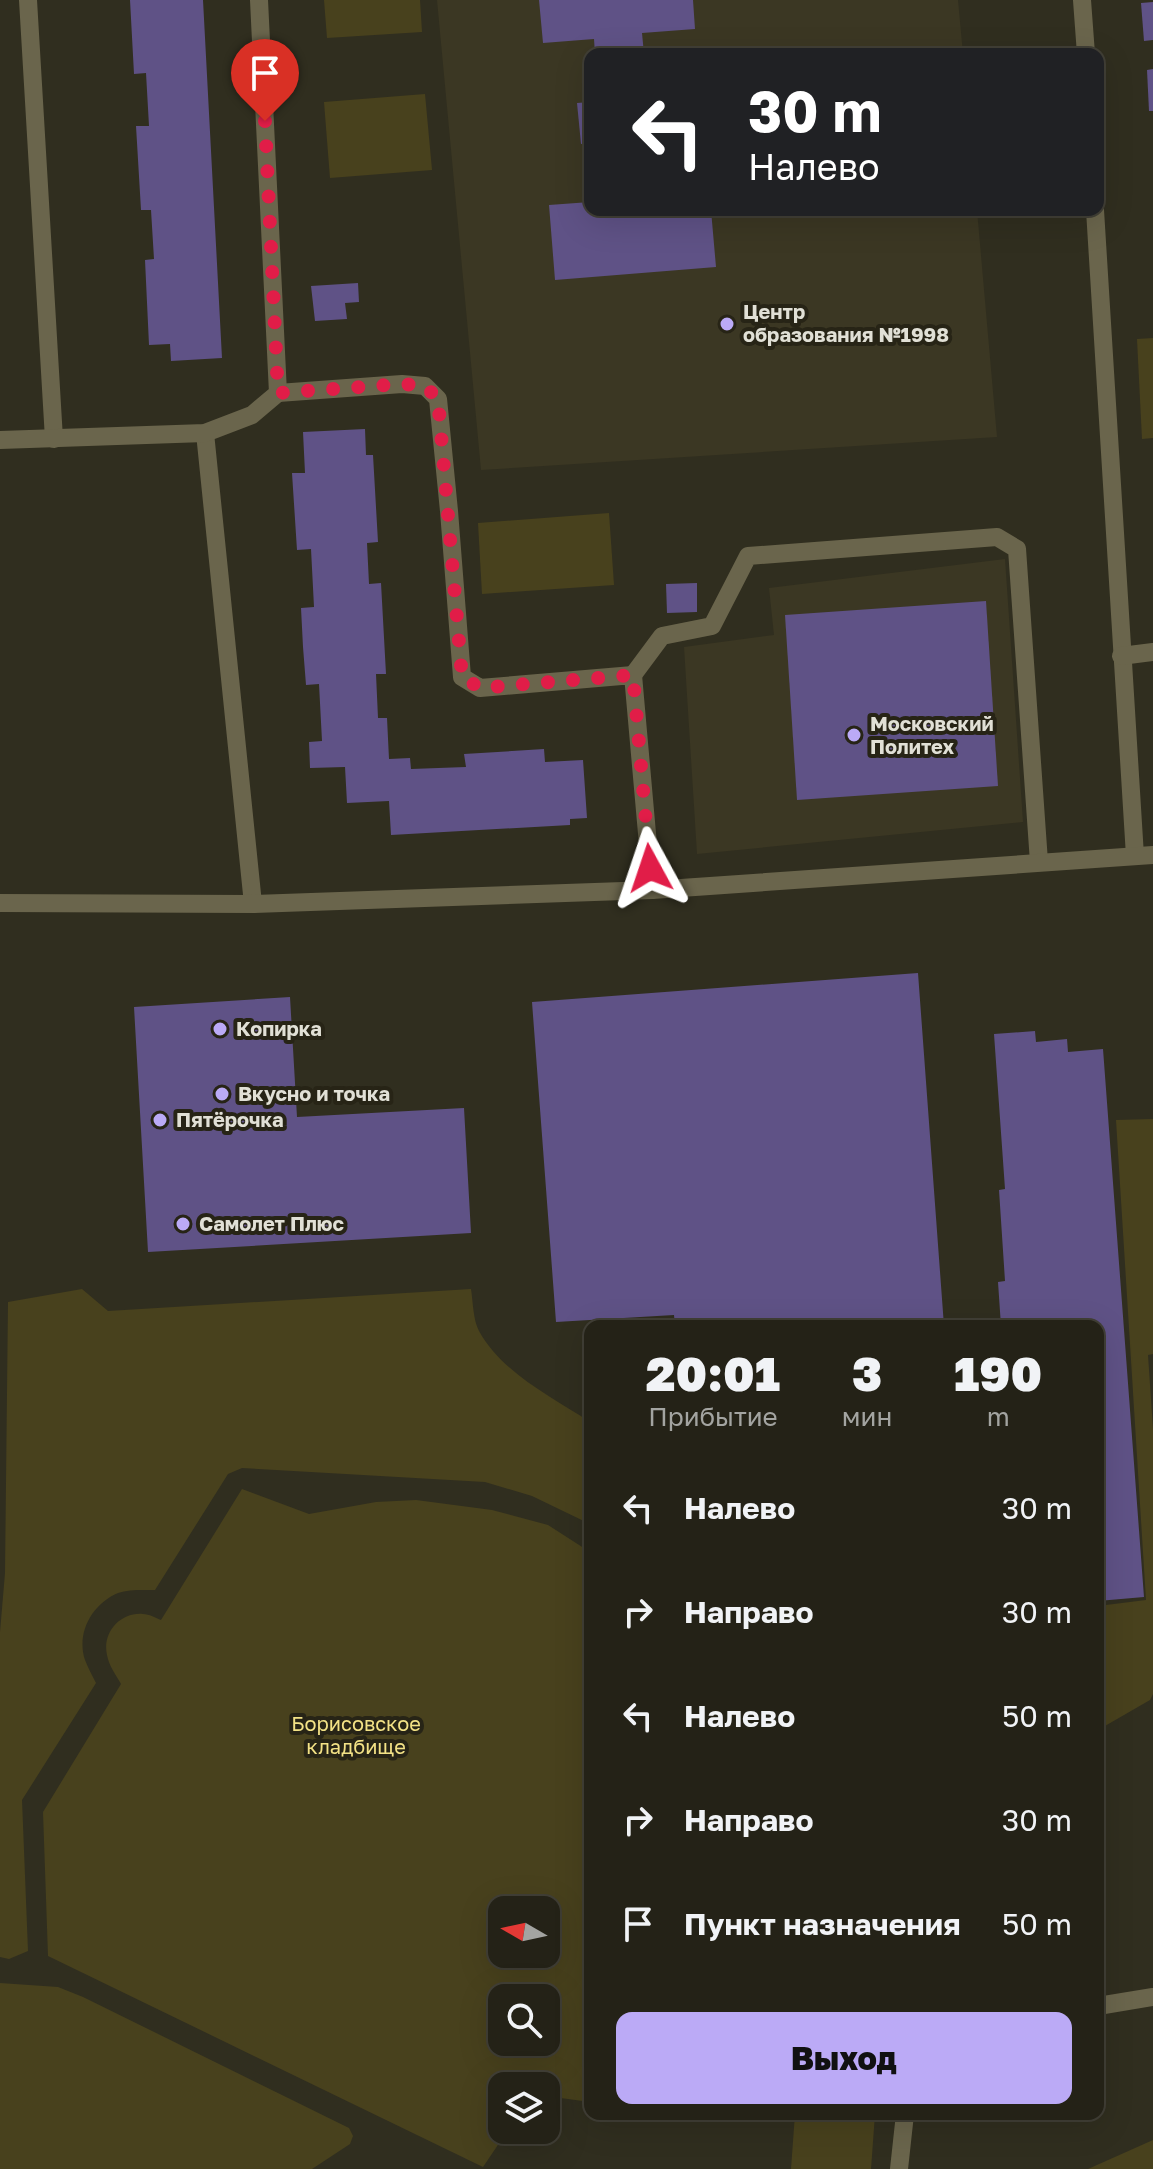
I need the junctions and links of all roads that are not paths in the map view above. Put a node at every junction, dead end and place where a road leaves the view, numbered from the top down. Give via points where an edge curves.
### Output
1 (28, 0) edge
2 (259, 0) edge
3 (1082, 0) edge
4 (1086, 48) edge
5 (1095, 216) edge
6 (278, 393) junction
7 (205, 433) junction
8 (54, 439) junction
9 (0, 440) edge
10 (1153, 652) edge
11 (1121, 656) junction
12 (633, 675) junction
13 (1144, 855) edge
14 (1039, 862) junction
15 (652, 890) junction
16 (0, 903) edge
17 (253, 904) junction
18 (1153, 1997) edge
19 (1104, 2005) edge
20 (904, 2120) edge
21 (899, 2169) edge

1 - 8 lane
2 - 6 lane
3 - 4 lane
5 - 11 lane
6 - 7 lane via 252,415
6 - 12 lane via 402,384 425,386 438,399 462,677 480,688
7 - 8 lane
7 - 17 lane
8 - 9 lane
10 - 11 lane
11 - 13 lane
12 - 14 lane via 662,636 712,626 748,556 997,537 1017,549
12 - 15 lane
13 - 14 lane
14 - 15 lane
15 - 17 lane
16 - 17 lane
18 - 19 lane
20 - 21 lane

